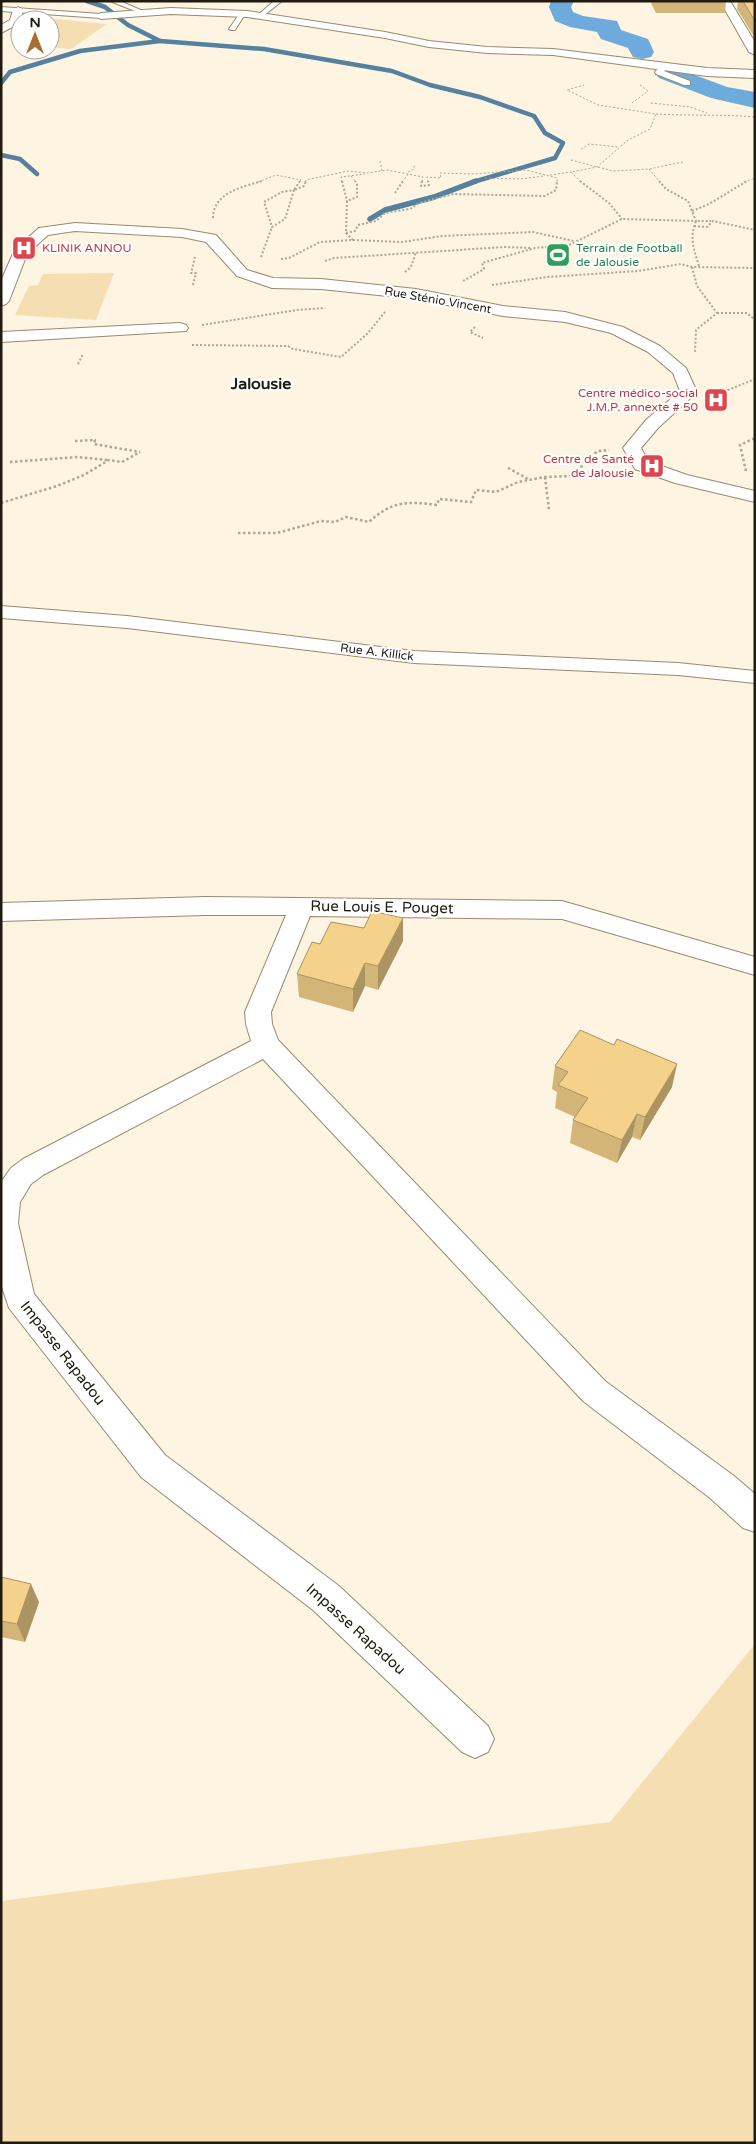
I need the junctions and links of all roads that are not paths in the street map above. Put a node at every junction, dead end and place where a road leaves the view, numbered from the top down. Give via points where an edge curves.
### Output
1 (41, 1) edge
2 (113, 1) edge
3 (279, 1) edge
4 (729, 3) edge
5 (32, 10) edge
6 (142, 12) junction
7 (60, 13) edge
8 (242, 14) junction
9 (102, 16) joint
10 (260, 16) junction
11 (233, 29) dead end
12 (429, 44) junction
13 (753, 50) edge
14 (407, 54) dead end
15 (664, 66) junction
16 (755, 74) edge
17 (687, 83) dead end
18 (1, 300) edge
19 (180, 328) road end
20 (1, 337) edge
21 (755, 497) edge
22 (1, 612) edge
23 (755, 677) edge
24 (302, 906) junction
25 (1, 912) edge
26 (755, 966) edge
27 (266, 1044) junction
28 (755, 1516) edge
29 (475, 1739) dead end

1 - 5 lane
2 - 6 lane
3 - 10 lane
4 - 13 street
6 - 8 street
6 - 9 street
7 - 9 lane
8 - 10 street
8 - 11 lane
10 - 12 street
12 - 14 street
12 - 15 street via 554,52
15 - 16 street
15 - 17 lane via 659,72
18 - 21 street, Rue Sténio Vincent via 20,252 44,231 75,227 160,230 211,238 242,273 272,283 416,294 503,311 565,317 617,330 654,350 680,371 689,392 652,424 632,448 641,465 681,479
19 - 20 street
22 - 23 street, Rue A. Killick via 127,622 414,657 678,669
24 - 25 street, Rue Louis E. Pouget
24 - 26 street, Rue Louis E. Pouget via 562,910
24 - 27 street via 258,1012
27 - 28 street via 594,1391 722,1487
27 - 29 street, Impasse Rapadou via 20,1176 5,1200 3,1223 20,1299 153,1466 326,1598

